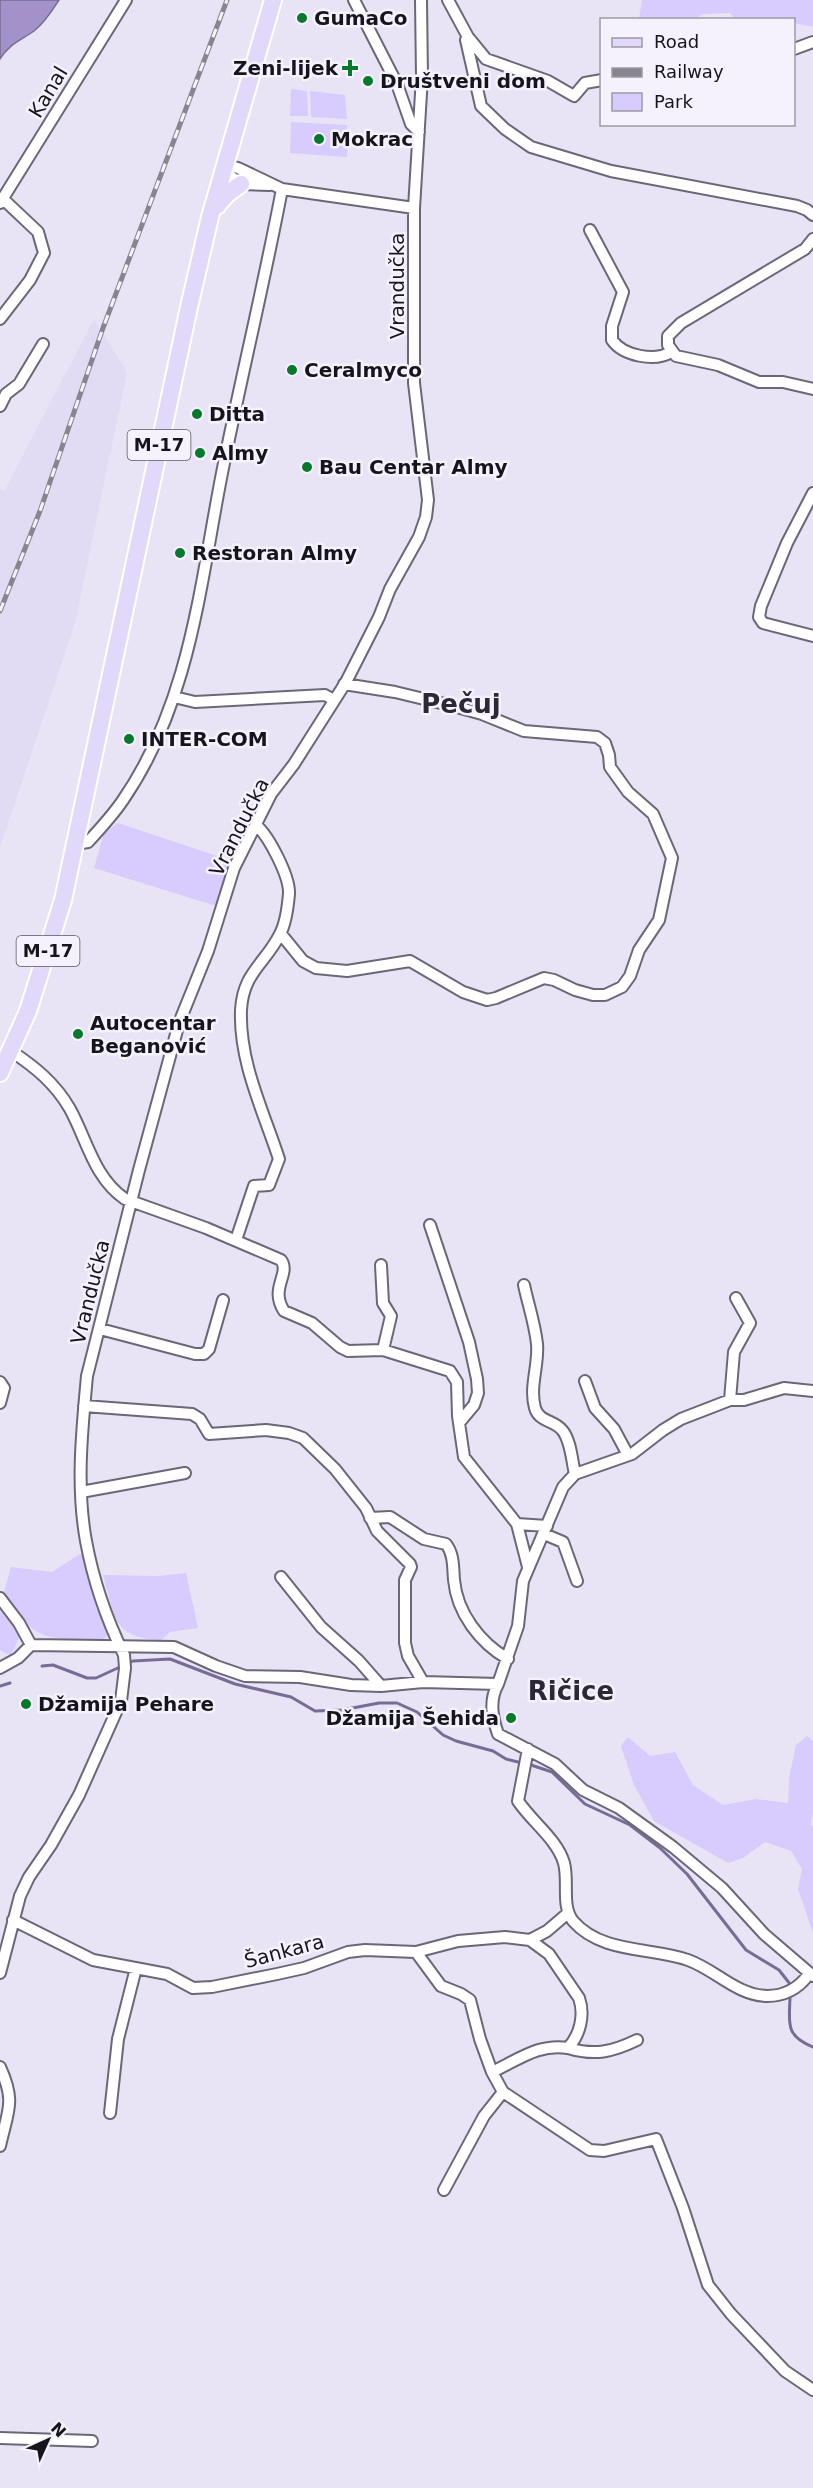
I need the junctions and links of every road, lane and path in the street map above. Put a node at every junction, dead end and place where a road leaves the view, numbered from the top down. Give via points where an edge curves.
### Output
1 (126, 0) edge
2 (273, 0) edge
3 (354, 0) edge
4 (421, 0) edge
5 (448, 0) edge
6 (468, 37) junction
7 (813, 42) edge
8 (795, 49) edge
9 (600, 80) edge
10 (419, 132) junction
11 (225, 168) junction
12 (241, 184) junction
13 (271, 185) junction
14 (282, 189) junction
15 (1, 201) edge
16 (414, 208) junction
17 (813, 215) edge
18 (210, 217) junction
19 (590, 230) dead end
20 (813, 239) edge
21 (0, 319) edge
22 (43, 344) dead end
23 (671, 352) junction
24 (813, 389) edge
25 (3, 393) edge
26 (0, 406) edge
27 (813, 493) edge
28 (813, 636) edge
29 (344, 684) junction
30 (174, 697) junction
31 (334, 700) junction
32 (256, 825) junction
33 (75, 844) junction
34 (281, 934) junction
35 (11, 1051) junction
36 (0, 1073) edge
37 (132, 1201) junction
38 (430, 1225) dead end
39 (236, 1240) junction
40 (381, 1265) dead end
41 (524, 1285) dead end
42 (736, 1298) dead end
43 (224, 1300) dead end
44 (100, 1329) junction
45 (383, 1350) junction
46 (585, 1381) dead end
47 (0, 1382) edge
48 (813, 1390) edge
49 (730, 1400) junction
50 (0, 1403) edge
51 (84, 1407) junction
52 (459, 1423) junction
53 (628, 1455) junction
54 (185, 1473) dead end
55 (574, 1474) junction
56 (81, 1491) junction
57 (370, 1518) junction
58 (517, 1524) junction
59 (545, 1530) junction
60 (528, 1567) junction
61 (281, 1577) dead end
62 (577, 1581) dead end
63 (0, 1598) edge
64 (31, 1645) junction
65 (120, 1647) junction
66 (508, 1659) junction
67 (0, 1668) edge
68 (423, 1682) junction
69 (498, 1684) junction
70 (381, 1686) junction
71 (525, 1759) junction
72 (568, 1913) junction
73 (13, 1920) junction
74 (531, 1940) junction
75 (416, 1952) junction
76 (136, 1968) junction
77 (0, 1973) edge
78 (811, 1975) edge
79 (637, 2040) dead end
80 (568, 2048) junction
81 (0, 2067) edge
82 (492, 2072) junction
83 (502, 2092) junction
84 (110, 2114) dead end
85 (0, 2146) edge
86 (444, 2190) dead end
87 (813, 2390) edge
88 (0, 2438) edge
89 (92, 2440) dead end

1 - 15 street, Kanal
2 - 11 main road, M-17
3 - 10 street via 397,84 411,124
4 - 10 street, Vrandučka
5 - 6 street
6 - 9 street via 486,59 548,81 574,96 585,83
6 - 17 street via 482,106 531,147 611,171 797,206
7 - 8 street
10 - 16 street, Vrandučka
11 - 12 street
11 - 13 street via 238,168
11 - 18 main road, M-17
12 - 13 street
12 - 18 main road via 227,194
13 - 14 street
14 - 16 street
14 - 30 street via 222,473 197,616
15 - 21 street via 38,232 44,253 30,280
16 - 29 street, Vrandučka via 414,383 428,500 426,517
18 - 33 main road, M-17
19 - 23 street via 623,292 611,332 615,344 649,358
20 - 23 street via 806,249 673,328 668,336
22 - 25 street via 19,384
23 - 24 street via 759,382 783,382
25 - 26 street
27 - 28 street via 787,543 759,617 763,623
29 - 31 street, Vrandučka
29 - 34 street via 453,706 524,731 597,737 605,743 610,767 628,792 653,814 670,851 672,868 666,895 659,920 639,950 630,976 622,987 605,995 585,994 544,978 487,1000 464,992 410,961 346,971 316,968 303,961
30 - 31 street via 195,702 325,695
30 - 33 street via 152,750 123,800 88,842
31 - 32 street, Vrandučka via 271,794
32 - 34 street via 286,878 289,893
32 - 37 street, Vrandučka via 234,868 180,1023
33 - 35 main road, M-17 via 46,959
34 - 39 street via 251,973 244,989 241,1024 259,1106 279,1159 268,1185 254,1186
35 - 36 main road, M-17
35 - 37 street via 36,1068 59,1092 101,1173 118,1194
37 - 39 street
37 - 44 street, Vrandučka
38 - 52 street via 469,1342 477,1379 474,1405
39 - 45 street via 285,1265 277,1295 284,1311 312,1323 348,1351
40 - 45 street via 383,1303 391,1316
41 - 55 street via 537,1342 535,1408 543,1420 565,1433
42 - 49 street via 750,1323 734,1352
43 - 44 street via 204,1354
44 - 51 street, Vrandučka via 87,1376
45 - 52 street via 450,1371 457,1382
46 - 53 street via 595,1408 614,1429
47 - 50 street via 4,1388
48 - 49 street via 784,1388 744,1400
49 - 53 street via 681,1419
51 - 56 street, Vrandučka
51 - 57 street via 192,1414 209,1434 266,1430 303,1438 335,1469
52 - 58 street via 466,1462
53 - 55 street
54 - 56 street
55 - 59 street via 563,1487
56 - 65 street, Vrandučka via 90,1561
57 - 66 street via 390,1517 424,1539 446,1544 452,1556 454,1583 473,1628 484,1643
57 - 68 street via 411,1567 405,1580 405,1643
58 - 59 street
58 - 60 street
59 - 60 street
59 - 62 street via 563,1542
60 - 66 street
61 - 70 street via 321,1628
63 - 64 street
64 - 65 street
64 - 67 street
65 - 70 street via 174,1647 245,1676 300,1677
65 - 73 street, Vrandučka via 125,1663 121,1701 80,1795 29,1877
66 - 69 street
68 - 69 street
68 - 70 street
69 - 71 street via 492,1710 498,1734
71 - 72 street via 518,1801 555,1844 564,1863
71 - 78 street via 555,1764 583,1790 619,1808 673,1847 722,1888 764,1934
72 - 74 street
72 - 78 street via 582,1930 603,1941 689,1960 747,1993 768,1996 796,1989
73 - 76 street, Šankara via 93,1960
73 - 77 street
74 - 75 street, Šankara via 505,1937 458,1941
74 - 80 street via 549,1954 579,1998 577,2039
75 - 76 street, Šankara via 348,1952 295,1970 212,1987 194,1988 167,1974
75 - 82 street via 441,1986 470,2001
76 - 84 street via 118,2039
79 - 80 street via 610,2052
80 - 82 street via 536,2050
81 - 85 street via 11,2099
82 - 83 street
83 - 86 street via 484,2116
83 - 87 street via 590,2150 604,2151 656,2139 708,2285 785,2371
88 - 89 street

